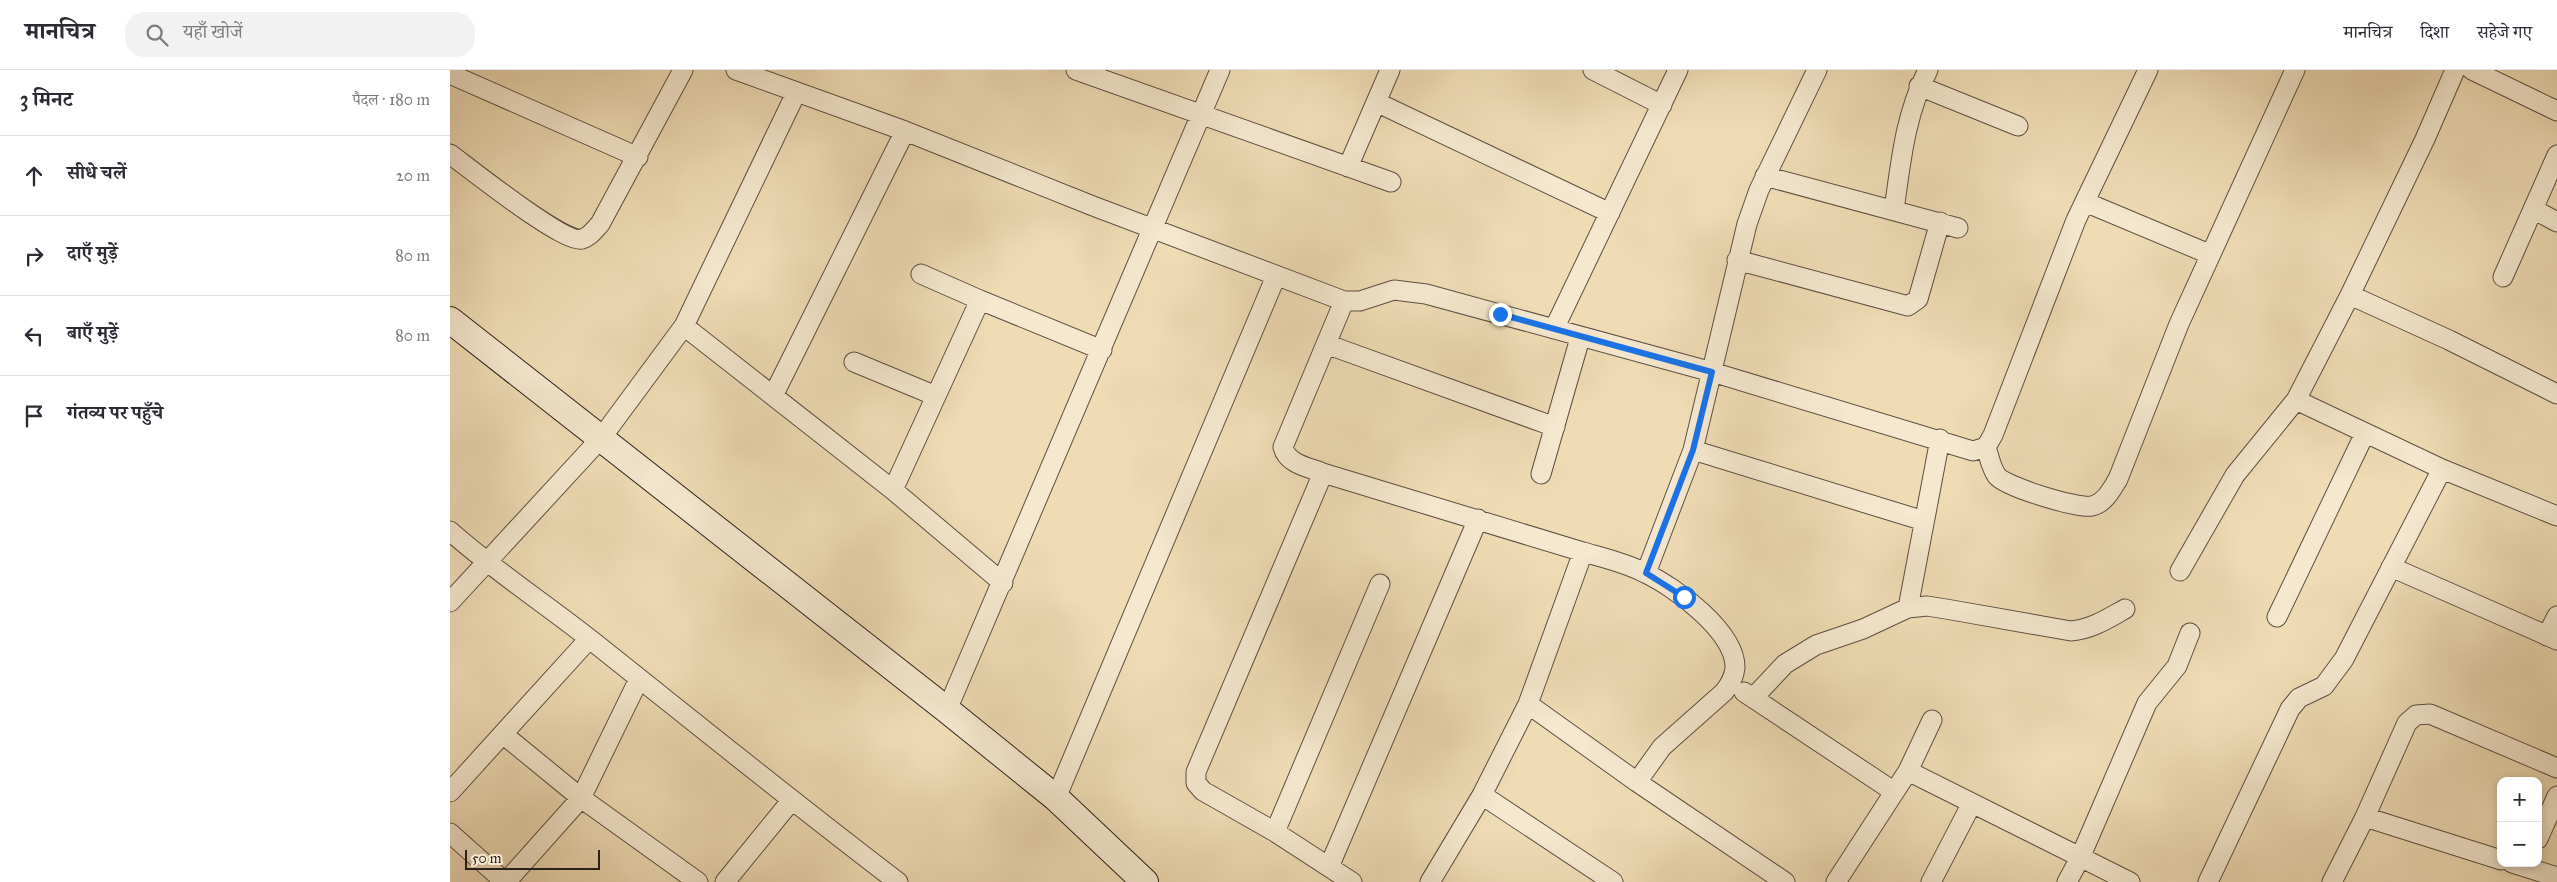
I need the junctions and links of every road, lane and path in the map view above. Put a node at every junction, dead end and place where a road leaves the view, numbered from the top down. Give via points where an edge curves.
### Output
1 (683, 70) edge
2 (736, 70) edge
3 (1077, 70) edge
4 (1220, 70) edge
5 (1390, 70) edge
6 (1593, 70) edge
7 (1678, 70) edge
8 (1817, 70) edge
9 (2148, 70) edge
10 (2295, 70) edge
11 (2455, 70) edge
12 (2472, 70) edge
13 (450, 74) edge
14 (1924, 78) edge
15 (796, 93) junction
16 (1376, 102) junction
17 (1662, 105) junction
18 (2557, 111) edge
19 (1201, 113) junction
20 (2018, 126) dead end
21 (905, 130) junction
22 (450, 154) edge
23 (2557, 154) edge
24 (638, 157) junction
25 (1348, 167) junction
26 (1765, 176) junction
27 (1391, 182) dead end
28 (2085, 202) junction
29 (1894, 210) junction
30 (2535, 210) junction
31 (1610, 213) junction
32 (2557, 222) edge
33 (1151, 229) junction
34 (2209, 254) junction
35 (1737, 260) junction
36 (921, 274) dead end
37 (1276, 276) junction
38 (2503, 277) dead end
39 (2350, 295) junction
40 (980, 300) junction
41 (1344, 301) junction
42 (450, 320) edge
43 (684, 326) junction
44 (1554, 330) junction
45 (1580, 338) junction
46 (1326, 344) junction
47 (1102, 350) junction
48 (854, 362) dead end
49 (1712, 372) junction
50 (2557, 394) edge
51 (773, 396) junction
52 (936, 396) junction
53 (2296, 400) junction
54 (1555, 426) junction
55 (2365, 433) junction
56 (602, 437) junction
57 (1940, 439) junction
58 (1986, 447) junction
59 (1693, 450) junction
60 (2442, 469) junction
61 (1323, 473) junction
62 (1542, 474) dead end
63 (893, 490) junction
64 (2557, 516) edge
65 (1478, 520) junction
66 (1924, 521) junction
67 (450, 531) edge
68 (1583, 552) junction
69 (485, 562) junction
70 (2391, 567) junction
71 (2180, 571) dead end
72 (1646, 573) junction
73 (1003, 583) junction
74 (1380, 584) dead end
75 (450, 602) edge
76 (1908, 608) junction
77 (2125, 609) dead end
78 (2557, 616) edge
79 (2277, 617) dead end
80 (2190, 633) dead end
81 (2552, 638) edge
82 (589, 639) junction
83 (639, 679) junction
84 (1730, 684) junction
85 (1754, 697) junction
86 (1528, 704) junction
87 (947, 710) junction
88 (1932, 720) dead end
89 (504, 735) junction
90 (2557, 768) edge
91 (1908, 770) junction
92 (1637, 782) junction
93 (1893, 791) junction
94 (450, 792) edge
95 (1482, 795) junction
96 (2557, 796) edge
97 (581, 798) junction
98 (1056, 798) junction
99 (791, 802) junction
100 (1972, 803) junction
101 (2364, 817) junction
102 (2542, 830) edge
103 (1275, 832) junction
104 (450, 834) edge
105 (2080, 858) junction
106 (2497, 859) edge
107 (1329, 867) junction
108 (2519, 869) edge
109 (1587, 875) edge
110 (2557, 877) edge
111 (689, 879) edge
112 (505, 882) edge
113 (725, 882) edge
114 (898, 882) edge
115 (1145, 882) edge
116 (1352, 882) edge
117 (1430, 882) edge
118 (1613, 882) edge
119 (1785, 882) edge
120 (1836, 882) edge
121 (1931, 882) edge
122 (2067, 882) edge
123 (2130, 882) edge
124 (2208, 882) edge
125 (2332, 882) edge

1 - 24 street
2 - 15 street
3 - 19 street
4 - 19 street
5 - 16 street
6 - 17 street
7 - 17 street
8 - 26 street
9 - 28 street
10 - 34 street
11 - 39 street
12 - 18 street
13 - 24 street
14 - 20 street
14 - 29 street via 1905,131
15 - 21 street
15 - 43 street
16 - 25 street
16 - 31 street
17 - 31 street
19 - 25 street
19 - 33 street
21 - 33 street
21 - 51 street
22 - 24 street via 530,213 571,238 582,239 600,224
23 - 30 street
25 - 27 street
26 - 29 street
26 - 35 street
28 - 34 street
28 - 58 street
29 - 35 street via 1949,225 1918,299 1908,306
30 - 32 street
30 - 38 street
31 - 44 street
33 - 37 street
33 - 47 street
34 - 58 street via 2118,479 2101,501 2093,506 2078,506 2003,482 1992,467
35 - 49 street
36 - 40 street
37 - 41 street
37 - 98 street
39 - 50 street
39 - 53 street
40 - 47 street
40 - 52 street
41 - 44 street via 1394,290 1409,291
41 - 46 street
42 - 56 street
43 - 51 street
43 - 56 street
44 - 45 street
45 - 49 street
45 - 54 street
46 - 54 street
46 - 61 street via 1283,447 1284,455 1291,461
47 - 73 street
48 - 52 street
49 - 57 street
49 - 59 street
51 - 63 street
52 - 63 street
53 - 55 street
53 - 71 street via 2235,475
54 - 62 street
55 - 60 street
55 - 79 street
56 - 69 street
56 - 87 street
57 - 58 street via 1973,451
57 - 66 street
59 - 66 street
59 - 72 street
60 - 64 street
60 - 70 street
61 - 65 street
61 - 103 street via 1196,772 1196,783 1203,791
63 - 73 street
65 - 68 street
65 - 107 street
66 - 76 street
67 - 69 street
68 - 72 street
68 - 86 street
69 - 75 street
69 - 82 street
70 - 81 street
70 - 124 street via 2333,675 2324,686 2299,698 2290,708
72 - 84 street via 1684,597 1715,627 1732,654 1735,669
73 - 87 street
74 - 103 street
76 - 77 street via 1933,607 2071,631 2099,624
76 - 85 street via 1800,653
78 - 81 street
80 - 105 street via 2177,666 2147,704
82 - 83 street
82 - 89 street
83 - 97 street
83 - 99 street
84 - 85 street
84 - 92 street via 1662,747
85 - 93 street
86 - 92 street
86 - 95 street
87 - 98 street
88 - 91 street
89 - 94 street
89 - 97 street
90 - 101 street via 2430,714 2416,714 2407,723
91 - 93 street
91 - 100 street
92 - 119 street
93 - 120 street
95 - 109 street
95 - 117 street
96 - 102 street
97 - 111 street
97 - 112 street
98 - 115 street
99 - 113 street
99 - 114 street
100 - 105 street
100 - 121 street
101 - 106 street
101 - 125 street
103 - 107 street
104 - 112 street
105 - 122 street
105 - 123 street
107 - 116 street
108 - 110 street
109 - 118 street

